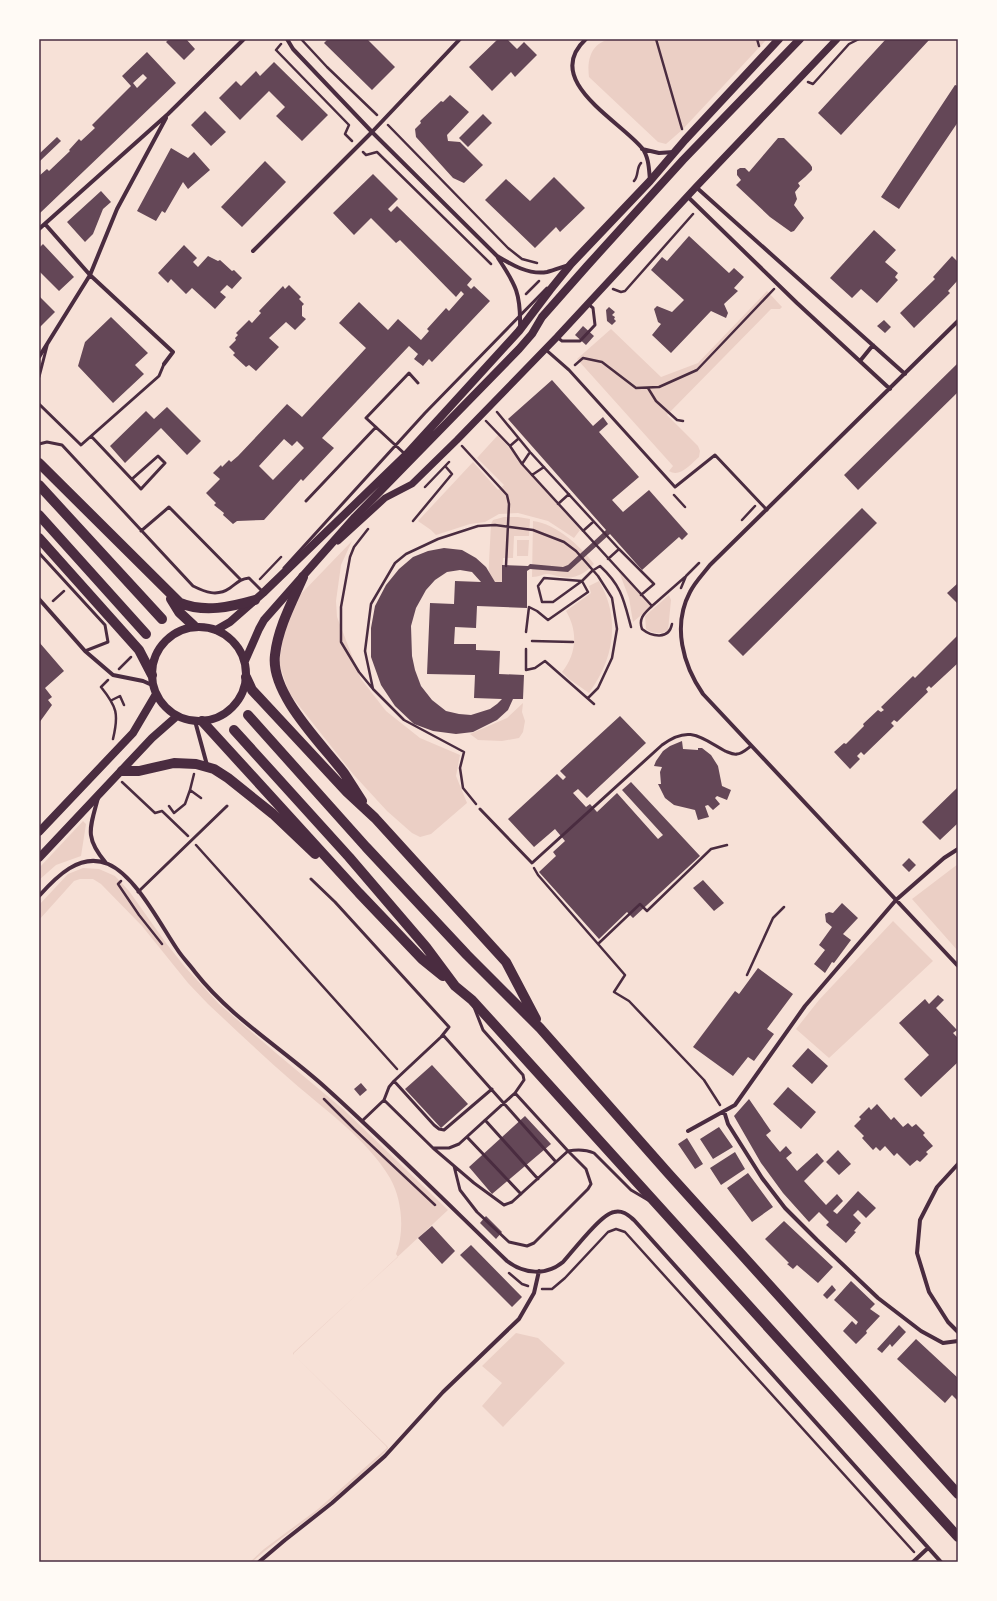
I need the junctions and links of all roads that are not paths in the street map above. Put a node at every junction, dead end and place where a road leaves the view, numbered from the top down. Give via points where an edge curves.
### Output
1 (244, 39) edge
2 (287, 39) edge
3 (460, 39) edge
4 (586, 39) edge
5 (779, 39) edge
6 (800, 39) edge
7 (837, 39) edge
8 (168, 114) junction
9 (372, 132) junction
10 (642, 149) junction
11 (674, 152) junction
12 (650, 180) junction
13 (696, 187) junction
14 (687, 196) junction
15 (45, 224) junction
16 (39, 229) edge
17 (253, 251) dead end
18 (497, 256) junction
19 (571, 264) junction
20 (90, 275) junction
21 (588, 304) junction
22 (520, 315) junction
23 (958, 321) edge
24 (519, 331) junction
25 (557, 337) junction
26 (873, 345) junction
27 (46, 346) junction
28 (545, 349) junction
29 (39, 357) edge
30 (860, 360) junction
31 (164, 364) joint
32 (905, 374) junction
33 (39, 378) edge
34 (418, 383) dead end
35 (890, 389) junction
36 (39, 404) edge
37 (376, 427) junction
38 (91, 436) junction
39 (39, 444) edge
40 (396, 445) junction
41 (406, 455) junction
42 (39, 463) edge
43 (132, 479) junction
44 (39, 485) edge
45 (306, 501) dead end
46 (767, 510) junction
47 (39, 515) edge
48 (141, 531) junction
49 (39, 538) edge
50 (39, 553) edge
51 (315, 563) junction
52 (302, 577) junction
53 (240, 579) junction
54 (164, 588) junction
55 (263, 593) junction
56 (39, 599) edge
57 (255, 600) junction
58 (162, 619) dead end
59 (194, 626) junction
60 (216, 630) junction
61 (146, 634) dead end
62 (85, 651) junction
63 (245, 661) junction
64 (246, 677) junction
65 (152, 680) junction
66 (156, 694) junction
67 (248, 715) dead end
68 (177, 716) junction
69 (199, 721) junction
70 (234, 730) dead end
71 (751, 746) junction
72 (207, 767) junction
73 (119, 774) junction
74 (99, 795) junction
75 (227, 806) dead end
76 (480, 809) road end
77 (373, 816) junction
78 (39, 831) edge
79 (958, 849) edge
80 (39, 858) edge
81 (106, 863) junction
82 (311, 879) dead end
83 (138, 892) junction
84 (359, 893) junction
85 (39, 896) edge
86 (896, 900) junction
87 (958, 966) edge
88 (456, 986) junction
89 (472, 1000) junction
90 (540, 1028) junction
91 (443, 1035) junction
92 (394, 1081) junction
93 (492, 1089) junction
94 (514, 1092) junction
95 (384, 1100) junction
96 (504, 1102) junction
97 (724, 1111) junction
98 (485, 1120) junction
99 (362, 1121) junction
100 (688, 1131) dead end
101 (467, 1137) junction
102 (433, 1148) junction
103 (568, 1151) junction
104 (556, 1162) junction
105 (958, 1164) edge
106 (454, 1166) junction
107 (538, 1179) junction
108 (521, 1194) junction
109 (658, 1206) junction
110 (539, 1271) junction
111 (958, 1332) edge
112 (958, 1341) edge
113 (958, 1494) edge
114 (958, 1538) edge
115 (928, 1548) junction
116 (259, 1562) edge
117 (913, 1562) edge
118 (941, 1562) edge

1 - 8 street
2 - 9 street via 293,49
3 - 9 street
4 - 10 street via 580,44 574,56 572,68 575,80 582,93
5 - 11 main road
6 - 51 main road via 683,160 592,260 542,317 519,349 355,517
7 - 13 street
8 - 15 street
8 - 20 street via 117,209
9 - 17 street
9 - 18 street
10 - 11 street via 659,153
10 - 12 street via 648,164
11 - 12 main road
12 - 19 main road
13 - 14 street
13 - 26 street
14 - 21 street
14 - 30 street
15 - 16 street
15 - 20 street
18 - 19 street via 520,268 540,272
18 - 22 street via 517,290
19 - 22 lane
19 - 24 main road
20 - 27 street
20 - 31 street via 173,352
21 - 25 street
21 - 25 lane via 593,308 596,325 580,341 562,341
22 - 24 street
22 - 40 lane
23 - 32 street
24 - 41 main road
25 - 28 street
26 - 30 street
26 - 32 street
27 - 29 street
27 - 33 lane
28 - 46 lane via 569,370 676,487 715,455
28 - 51 street via 412,484 385,498
30 - 35 street
31 - 38 lane via 159,376
32 - 35 street
34 - 37 lane via 409,373 366,418
35 - 46 street
36 - 38 lane via 81,445
37 - 40 lane
37 - 45 lane
38 - 43 lane
39 - 48 lane via 48,442 62,445
40 - 41 lane
40 - 55 lane via 305,543
41 - 55 main road
42 - 54 highway
43 - 43 lane via 141,489 165,463 158,456
44 - 58 highway
46 - 71 street via 710,565 695,584 682,614 681,627 684,656 694,680 713,706
47 - 61 highway
48 - 53 lane via 193,586 201,590 208,593 223,592
48 - 53 lane via 169,507
49 - 65 highway via 139,650
50 - 62 lane via 105,626 108,642
51 - 52 main road
52 - 63 main road via 261,625
52 - 77 highway via 277,644 277,676 293,708
53 - 55 lane via 249,578
54 - 57 highway via 180,604 200,609 227,607
54 - 59 highway via 179,612
55 - 57 main road
56 - 62 street
57 - 60 main road via 230,622
59 - 60 main road
59 - 65 main road via 178,630 165,640 156,653
60 - 63 main road via 237,644
62 - 65 street via 113,674 143,681
63 - 64 main road
64 - 69 main road via 241,695 230,710 217,717
64 - 77 highway via 252,690 347,792
65 - 66 main road
66 - 68 main road via 160,702
66 - 78 main road via 133,733
67 - 90 highway via 366,847 467,955
68 - 69 main road
68 - 73 main road via 158,732
69 - 72 street
69 - 84 highway
70 - 88 highway via 354,863
71 - 76 lane via 741,753 733,754 699,736 686,734 674,737 662,745 532,864
71 - 86 street
72 - 73 highway via 174,763
72 - 84 highway via 221,773 273,814
73 - 74 main road
74 - 80 main road
74 - 81 street via 91,821 91,836 94,848
75 - 83 lane
77 - 90 highway via 506,962
79 - 86 street
81 - 83 street via 122,872
81 - 85 street via 88,862 70,868 54,879
82 - 91 lane via 449,1028
83 - 99 street via 158,918 177,950 204,983
84 - 88 highway via 422,959
86 - 87 street
86 - 97 street via 805,1006 735,1105
88 - 89 highway
89 - 94 lane via 482,1030 523,1075 524,1080
89 - 109 highway
90 - 113 highway via 668,1174
91 - 92 lane
91 - 93 lane
92 - 93 lane via 434,1125 442,1130
92 - 95 lane
93 - 96 lane
94 - 96 lane
94 - 103 lane
95 - 99 lane
95 - 102 lane
96 - 98 lane
96 - 104 lane
97 - 100 street
97 - 112 street via 728,1124 762,1178 785,1208 817,1240 878,1298 921,1331 943,1342
98 - 101 lane
98 - 107 lane
99 - 110 street via 507,1261 526,1271
101 - 102 lane via 449,1148
101 - 108 lane
102 - 106 lane
103 - 104 lane
103 - 106 lane via 586,1169 591,1184 561,1216 527,1246 509,1242 477,1212 460,1190
103 - 109 lane via 577,1149 594,1153 631,1190
104 - 107 lane
105 - 111 street via 937,1187 920,1220 917,1253 929,1292 948,1322
106 - 108 lane via 500,1204 508,1204
107 - 108 lane
109 - 114 highway
110 - 115 street via 551,1269 564,1262 610,1213 622,1212 634,1220
110 - 116 street via 536,1289 519,1319 443,1392 385,1456
115 - 117 street
115 - 118 street

